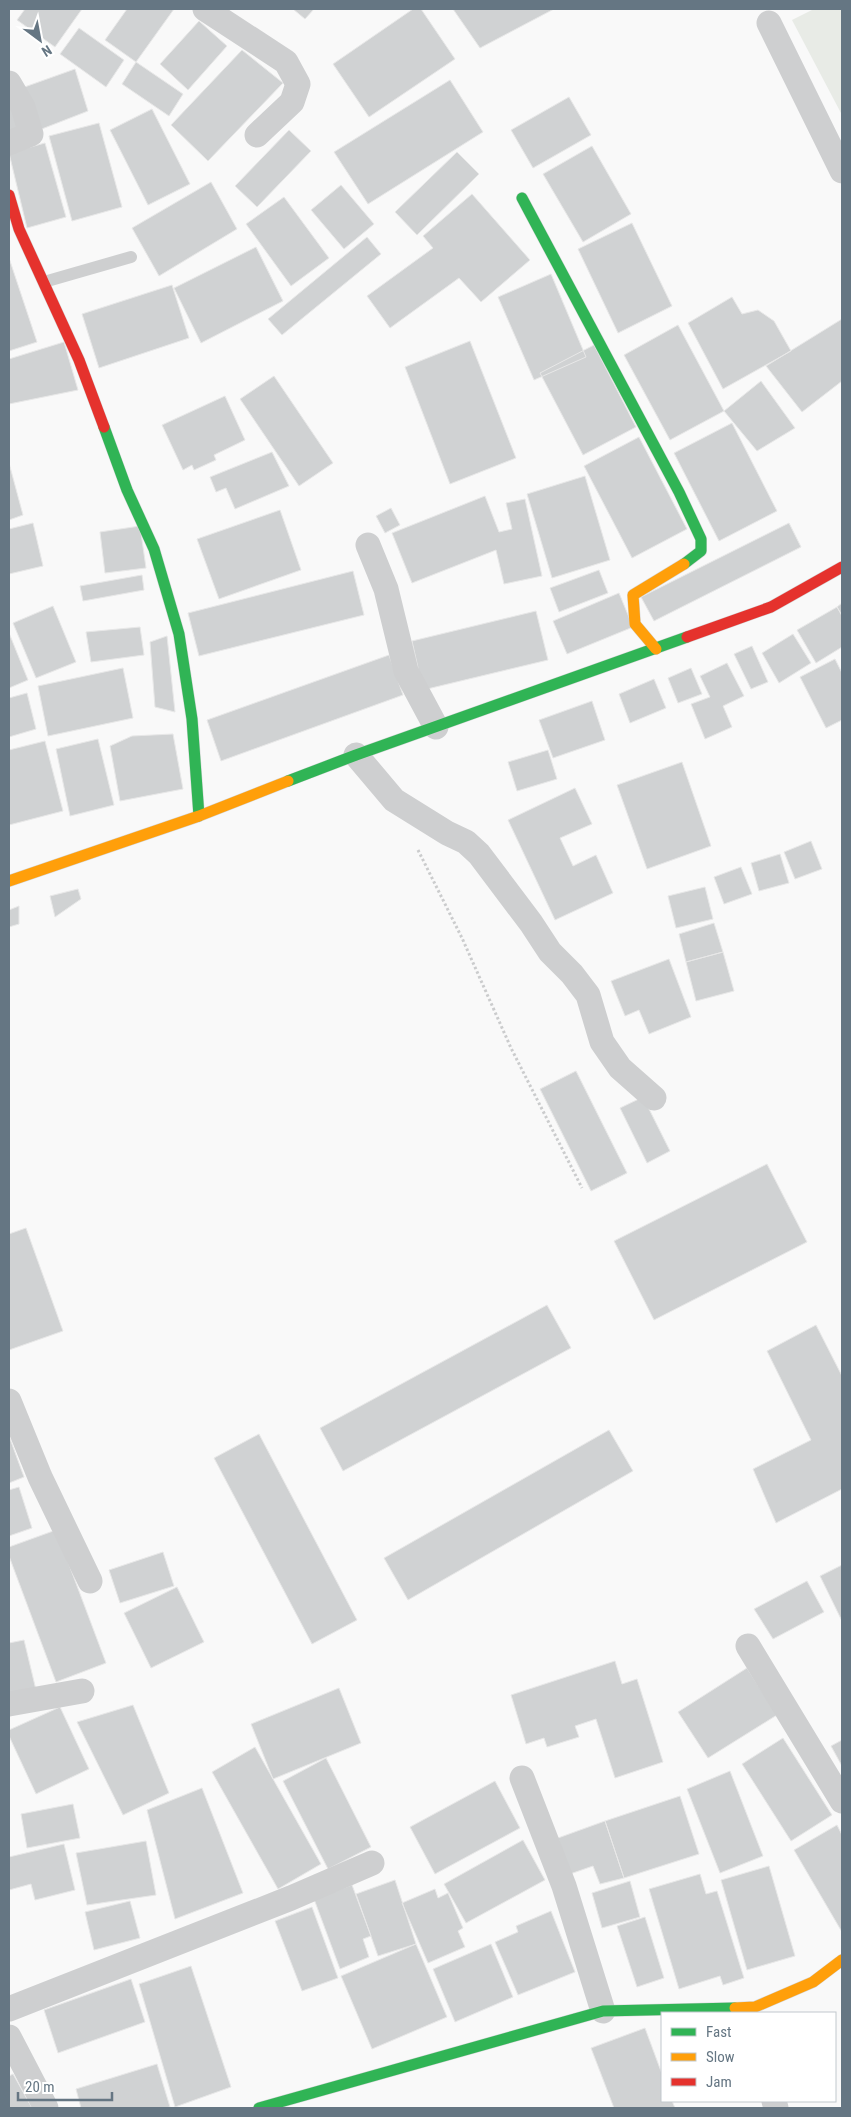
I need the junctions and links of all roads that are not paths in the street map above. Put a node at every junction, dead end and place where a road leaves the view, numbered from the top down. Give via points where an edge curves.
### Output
1 (204, 9) edge
2 (769, 23) dead end
3 (9, 83) edge
4 (257, 135) dead end
5 (9, 143) edge
6 (842, 171) edge
7 (9, 195) edge
8 (522, 198) dead end
9 (131, 257) dead end
10 (44, 282) junction
11 (368, 545) dead end
12 (842, 567) edge
13 (656, 649) junction
14 (436, 727) junction
15 (356, 755) junction
16 (199, 816) junction
17 (9, 881) edge
18 (654, 1098) dead end
19 (9, 1402) edge
20 (90, 1581) dead end
21 (748, 1646) dead end
22 (82, 1691) dead end
23 (9, 1704) edge
24 (522, 1778) dead end
25 (842, 1801) edge
26 (372, 1863) dead end
27 (842, 1960) edge
28 (9, 2009) edge
29 (755, 2010) edge
30 (603, 2011) junction
31 (12, 2054) edge
32 (46, 2108) edge
33 (259, 2108) edge

1 - 4 street via 286,62 298,84 292,102
2 - 6 street
3 - 5 street via 24,107 31,134
7 - 10 street via 19,229
8 - 13 street via 701,539 701,551 686,564 646,584 633,595 635,624
9 - 10 lane
10 - 16 street via 79,360 127,490 154,549 179,634 192,719
11 - 14 street via 386,589 406,671
12 - 13 street via 771,607
13 - 14 street
14 - 15 street
15 - 16 street
15 - 18 street via 394,800 466,842 479,854 550,952 588,995 602,1042 620,1068
16 - 17 street
19 - 20 street via 40,1477
21 - 25 street
22 - 23 street
24 - 30 street via 564,1886
26 - 28 street
27 - 29 street via 812,1982
29 - 30 street
30 - 33 street
31 - 32 street

